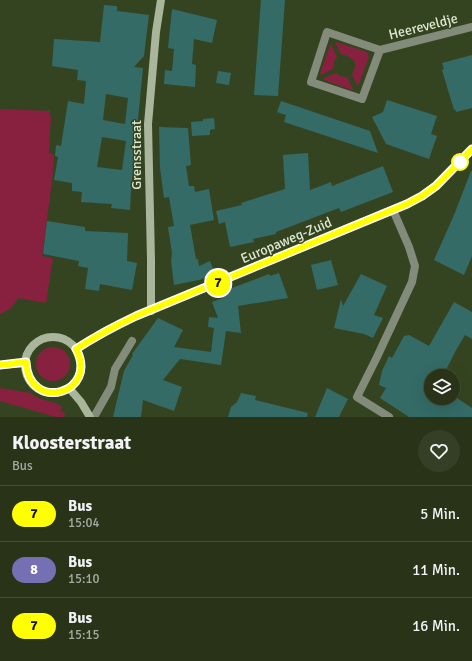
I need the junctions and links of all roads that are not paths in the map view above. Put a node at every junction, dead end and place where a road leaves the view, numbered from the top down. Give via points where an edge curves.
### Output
1 (161, 0) edge
2 (472, 27) edge
3 (380, 50) junction
4 (472, 149) edge
5 (393, 210) junction
6 (151, 311) junction
7 (132, 341) dead end
8 (76, 349) junction
9 (26, 362) junction
10 (0, 365) edge
11 (69, 388) junction
12 (90, 417) edge
13 (94, 417) edge
14 (389, 417) edge

1 - 6 main road, Grensstraat via 148,124
2 - 3 street, Heereveldje
3 - 3 street, Heereveldje via 362,100 311,82 327,32
4 - 5 main road, Europaweg-Zuid via 436,186
5 - 6 main road, Europaweg-Zuid
5 - 14 street via 415,266 412,282 357,397
6 - 8 main road, Europaweg-Zuid via 109,329
7 - 13 street via 115,369 111,388
8 - 9 main road via 62,339 46,338 34,344
8 - 11 main road via 81,368 75,383
9 - 10 main road
9 - 11 main road via 28,376 36,387 50,393
11 - 12 main road

